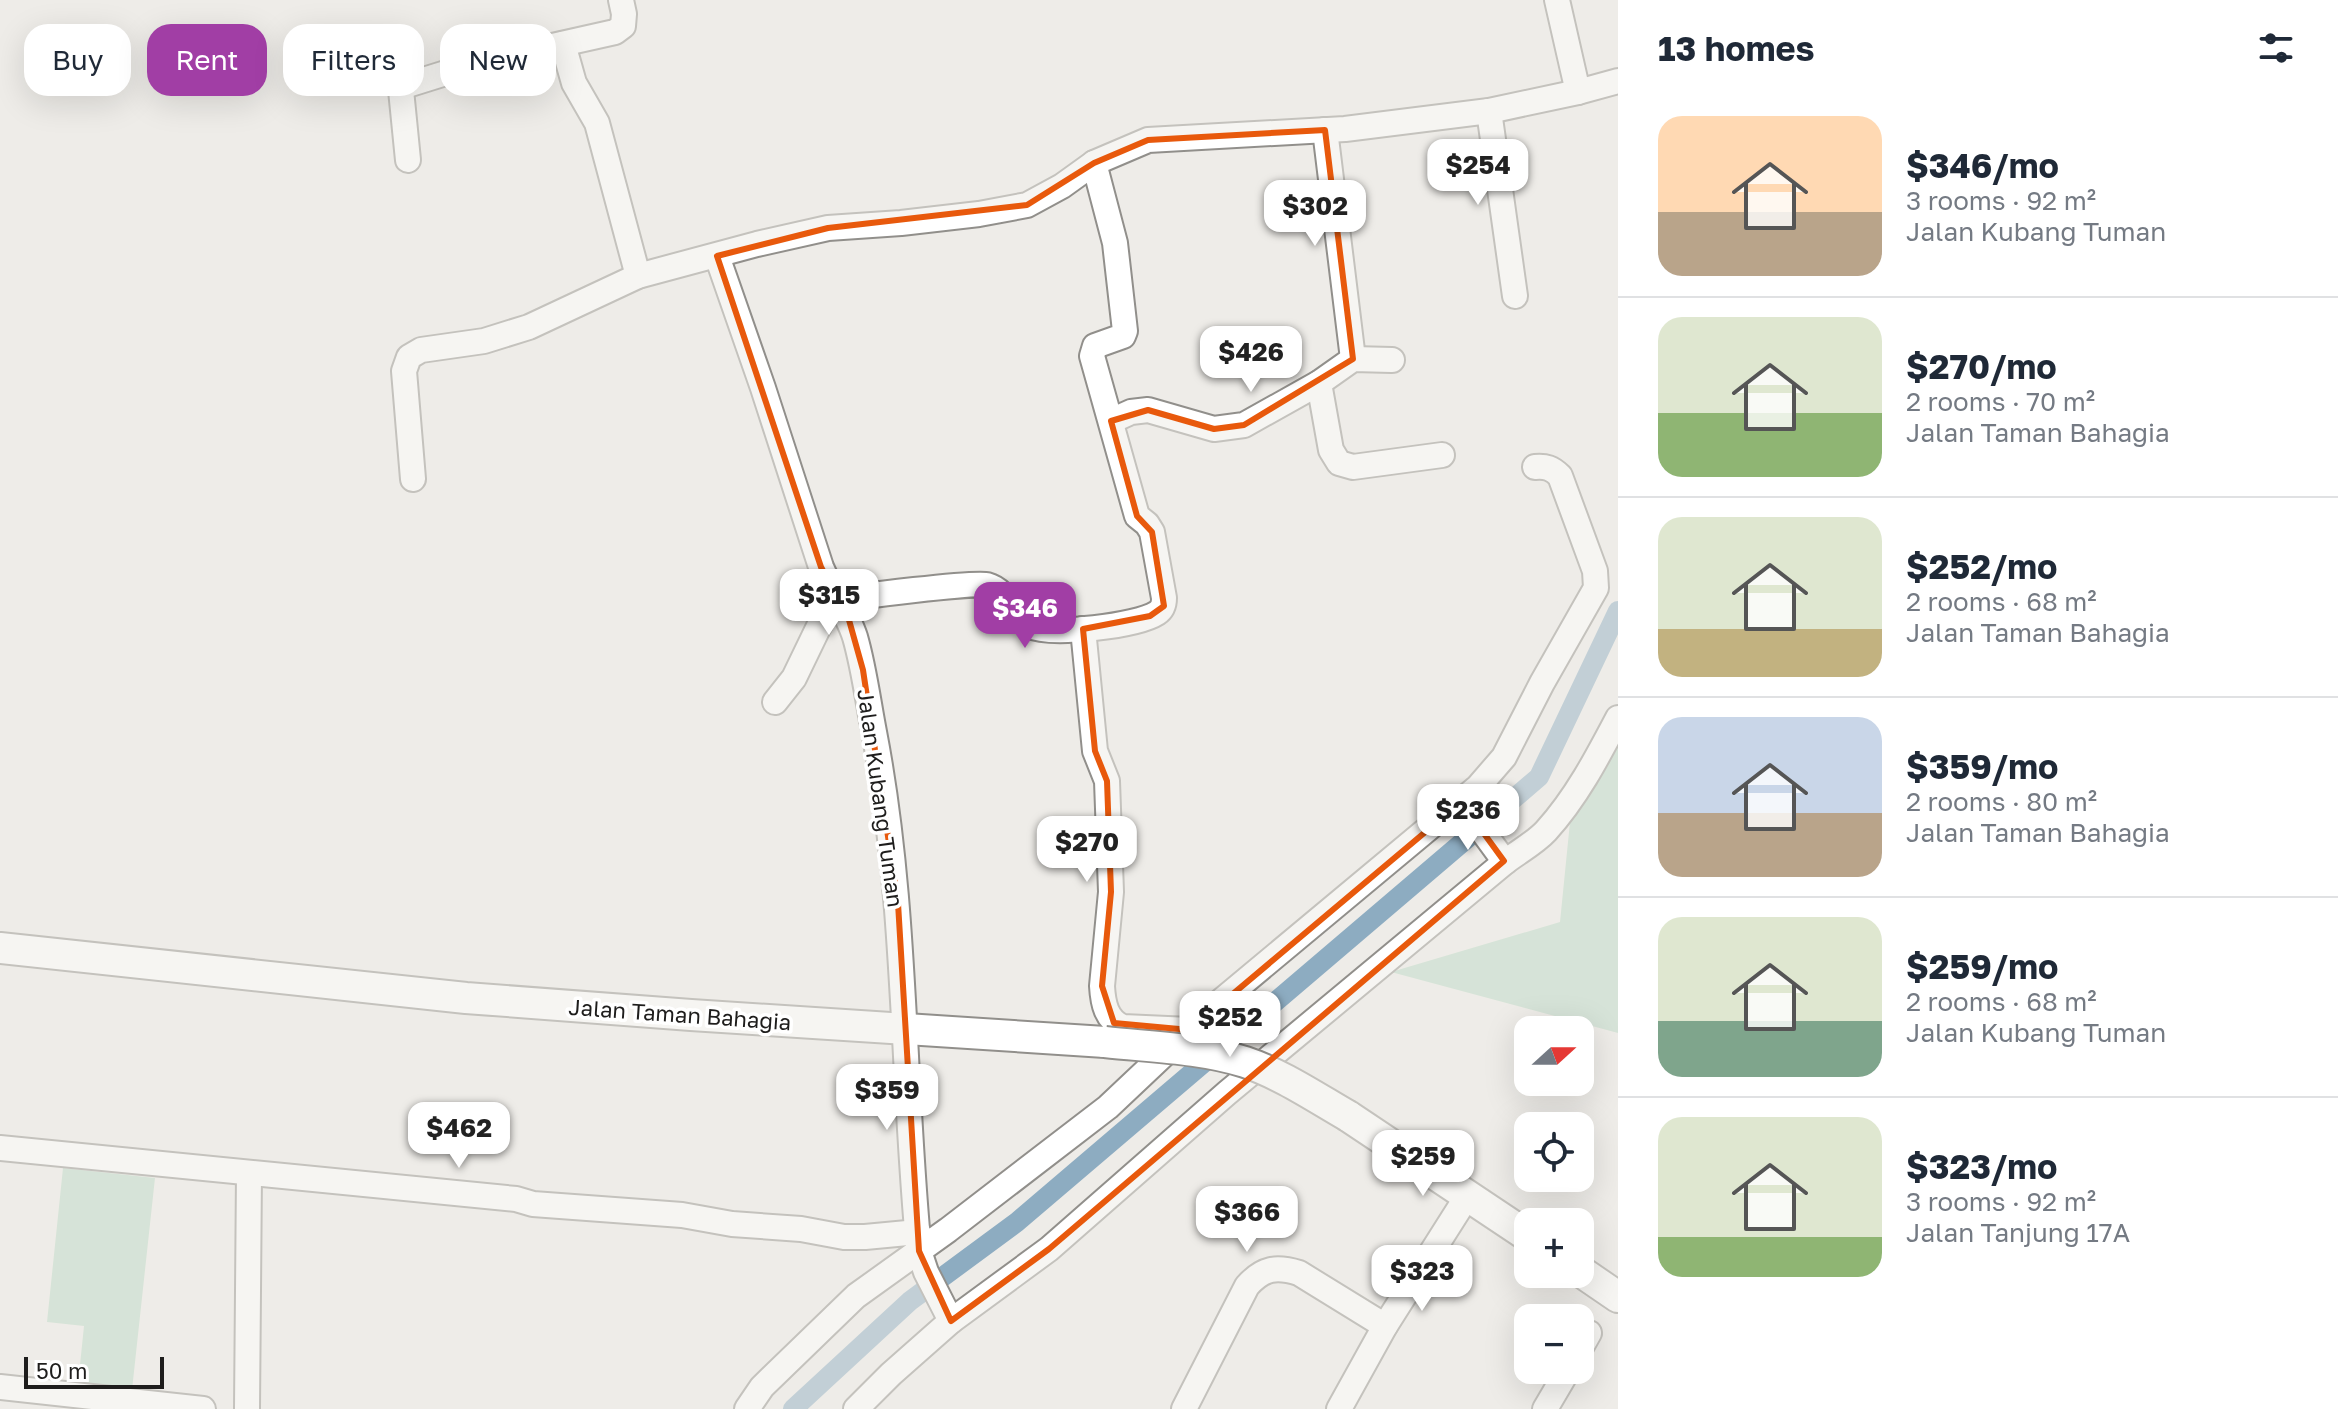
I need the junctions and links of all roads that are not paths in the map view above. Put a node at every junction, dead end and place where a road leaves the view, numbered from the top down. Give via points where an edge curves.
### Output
1 (621, 0) edge
2 (1557, 0) edge
3 (563, 44) junction
4 (424, 80) edge
5 (1618, 81) edge
6 (1578, 92) junction
7 (402, 96) edge
8 (1489, 111) junction
9 (1325, 130) junction
10 (408, 160) dead end
11 (1094, 163) junction
12 (717, 256) junction
13 (638, 276) junction
14 (1515, 296) dead end
15 (1353, 359) junction
16 (1392, 360) dead end
17 (1319, 383) junction
18 (1111, 421) junction
19 (1442, 455) dead end
20 (1535, 467) dead end
21 (413, 479) dead end
22 (839, 601) junction
23 (1083, 629) junction
24 (775, 702) dead end
25 (1618, 718) edge
26 (1466, 808) junction
27 (1505, 862) junction
28 (0, 948) edge
29 (904, 1029) junction
30 (1190, 1030) junction
31 (0, 1149) edge
32 (249, 1173) junction
33 (1468, 1195) junction
34 (1514, 1226) edge
35 (921, 1251) junction
36 (1594, 1281) edge
37 (1618, 1297) edge
38 (946, 1312) junction
39 (1385, 1326) junction
40 (1560, 1384) edge
41 (6, 1395) edge
42 (203, 1409) edge
43 (247, 1409) edge
44 (747, 1409) edge
45 (856, 1409) edge
46 (1184, 1409) edge
47 (1339, 1409) edge
48 (1545, 1409) edge

1 - 3 street via 625,20 620,30
2 - 6 street
3 - 4 street
3 - 13 street via 574,83 597,123
5 - 6 street
6 - 8 street
7 - 10 street
8 - 9 street
8 - 14 street
9 - 11 street via 1148,140
9 - 15 street
11 - 12 street via 1027,205 828,228
11 - 18 street via 1115,243 1125,331 1095,346 1092,356
12 - 13 street
12 - 22 street, Jalan Kubang Tuman via 821,567
13 - 21 street via 529,327 409,357 404,371
15 - 16 street
15 - 17 street
17 - 18 street via 1229,429 1148,410
17 - 19 street via 1331,450 1339,463 1353,467
18 - 23 street via 1137,516 1152,532 1164,606 1150,616
20 - 26 street via 1545,466 1560,476 1595,571 1596,588 1504,757
22 - 23 street via 985,584 1002,593 1033,628
22 - 24 street via 823,618 794,678
22 - 29 street, Jalan Kubang Tuman via 855,639 882,772 898,903
23 - 30 street via 1095,751 1107,781 1111,892 1103,1001 1114,1023 1123,1027
25 - 27 street via 1573,798 1544,833
26 - 27 street
26 - 30 street
27 - 38 street via 1049,1249
28 - 29 main road, Jalan Taman Bahagia via 466,998
29 - 33 main road, Jalan Taman Bahagia, bridge via 1105,1042 1245,1062 1348,1116
29 - 35 street, Jalan Kubang Tuman
30 - 35 street via 1108,1107
31 - 32 street
32 - 35 street via 682,1215 865,1237
32 - 43 street
33 - 34 main road
33 - 39 street
35 - 38 street
35 - 44 street via 856,1296 762,1387
36 - 37 main road
38 - 45 street
39 - 46 street via 1299,1273 1268,1269 1247,1286
39 - 47 street
40 - 48 street
41 - 42 street

